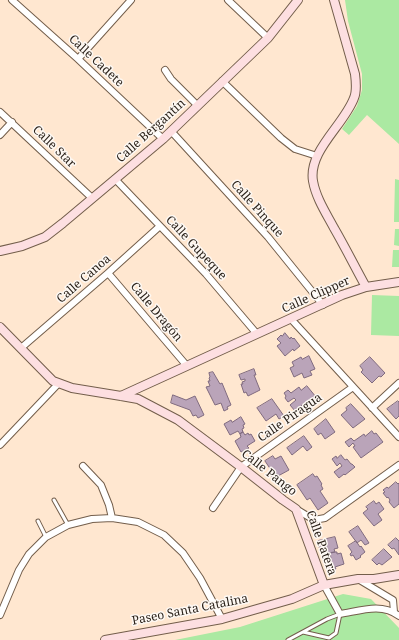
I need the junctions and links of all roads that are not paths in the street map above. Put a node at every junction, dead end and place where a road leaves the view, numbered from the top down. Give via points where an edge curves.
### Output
1 (12, 0) edge
2 (131, 0) edge
3 (228, 0) edge
4 (298, 0) edge
5 (334, 0) edge
6 (268, 38) junction
7 (78, 59) junction
8 (165, 70) dead end
9 (222, 81) junction
10 (197, 105) junction
11 (0, 112) edge
12 (12, 122) junction
13 (171, 132) junction
14 (0, 135) edge
15 (163, 138) junction
16 (317, 156) junction
17 (115, 179) junction
18 (92, 198) junction
19 (160, 226) junction
20 (0, 251) edge
21 (108, 273) junction
22 (399, 282) edge
23 (366, 286) junction
24 (323, 305) junction
25 (291, 319) junction
26 (0, 327) edge
27 (257, 334) junction
28 (21, 348) junction
29 (187, 366) junction
30 (59, 383) junction
31 (399, 383) edge
32 (353, 387) junction
33 (122, 396) junction
34 (372, 408) junction
35 (399, 437) edge
36 (0, 445) edge
37 (83, 466) dead end
38 (399, 466) edge
39 (241, 467) junction
40 (54, 500) dead end
41 (213, 508) dead end
42 (296, 509) junction
43 (112, 518) junction
44 (38, 521) dead end
45 (68, 525) junction
46 (46, 537) junction
47 (399, 575) edge
48 (358, 579) junction
49 (324, 584) junction
50 (340, 614) junction
51 (397, 614) edge
52 (0, 615) edge
53 (222, 619) junction
54 (303, 632) junction
55 (105, 640) edge
56 (288, 640) edge

1 - 7 street, Calle Cadete
2 - 7 street
3 - 6 street
4 - 6 street, Calle Bergantín
5 - 16 street, Calle Clipper via 356,84 354,98 345,116
6 - 9 street, Calle Bergantín
7 - 15 street, Calle Cadete
8 - 10 street
9 - 10 street, Calle Bergantín
9 - 16 street via 281,138 296,148
10 - 13 street, Calle Bergantín
11 - 12 street, Calle Star
12 - 14 street
12 - 18 street, Calle Star
13 - 15 street, Calle Bergantín
13 - 24 street, Calle Pinque via 268,237
15 - 17 street, Calle Bergantín
16 - 23 street, Calle Clipper via 313,180 318,198
17 - 18 street, Calle Bergantín
17 - 19 street, Calle Gupeque
18 - 20 street, Calle Bergantín via 45,237
19 - 21 street, Calle Canoa
19 - 27 street, Calle Gupeque via 206,274
21 - 28 street, Calle Canoa
21 - 29 street, Calle Dragón
22 - 23 street
23 - 24 street, Calle Clipper
24 - 25 street, Calle Clipper
25 - 27 street, Calle Clipper
25 - 32 street
26 - 28 street
27 - 29 street, Calle Clipper
28 - 30 street
29 - 33 street, Calle Clipper
30 - 33 street via 72,388
30 - 36 street
31 - 34 street
32 - 34 street
32 - 39 street, Calle Piragua
33 - 39 street, Calle Pango via 138,399 178,420
34 - 35 street
37 - 43 street via 101,485
38 - 42 street, Calle Pango via 325,518 314,520
39 - 41 street, Calle Piragua
39 - 42 street, Calle Pango
40 - 45 lane
42 - 49 street, Calle Patera
43 - 45 street via 92,519
43 - 53 street via 138,522 164,535 183,552
44 - 46 lane
45 - 46 street
46 - 52 street via 29,554 19,570
47 - 48 street, Paseo Santa Catalina
48 - 49 street, Paseo Santa Catalina
48 - 51 street via 393,600
49 - 50 street
49 - 53 street, Paseo Santa Catalina via 292,599
50 - 51 street via 380,608
50 - 54 lane
50 - 54 lane via 336,633 329,638
53 - 55 street, Paseo Santa Catalina
54 - 56 lane

